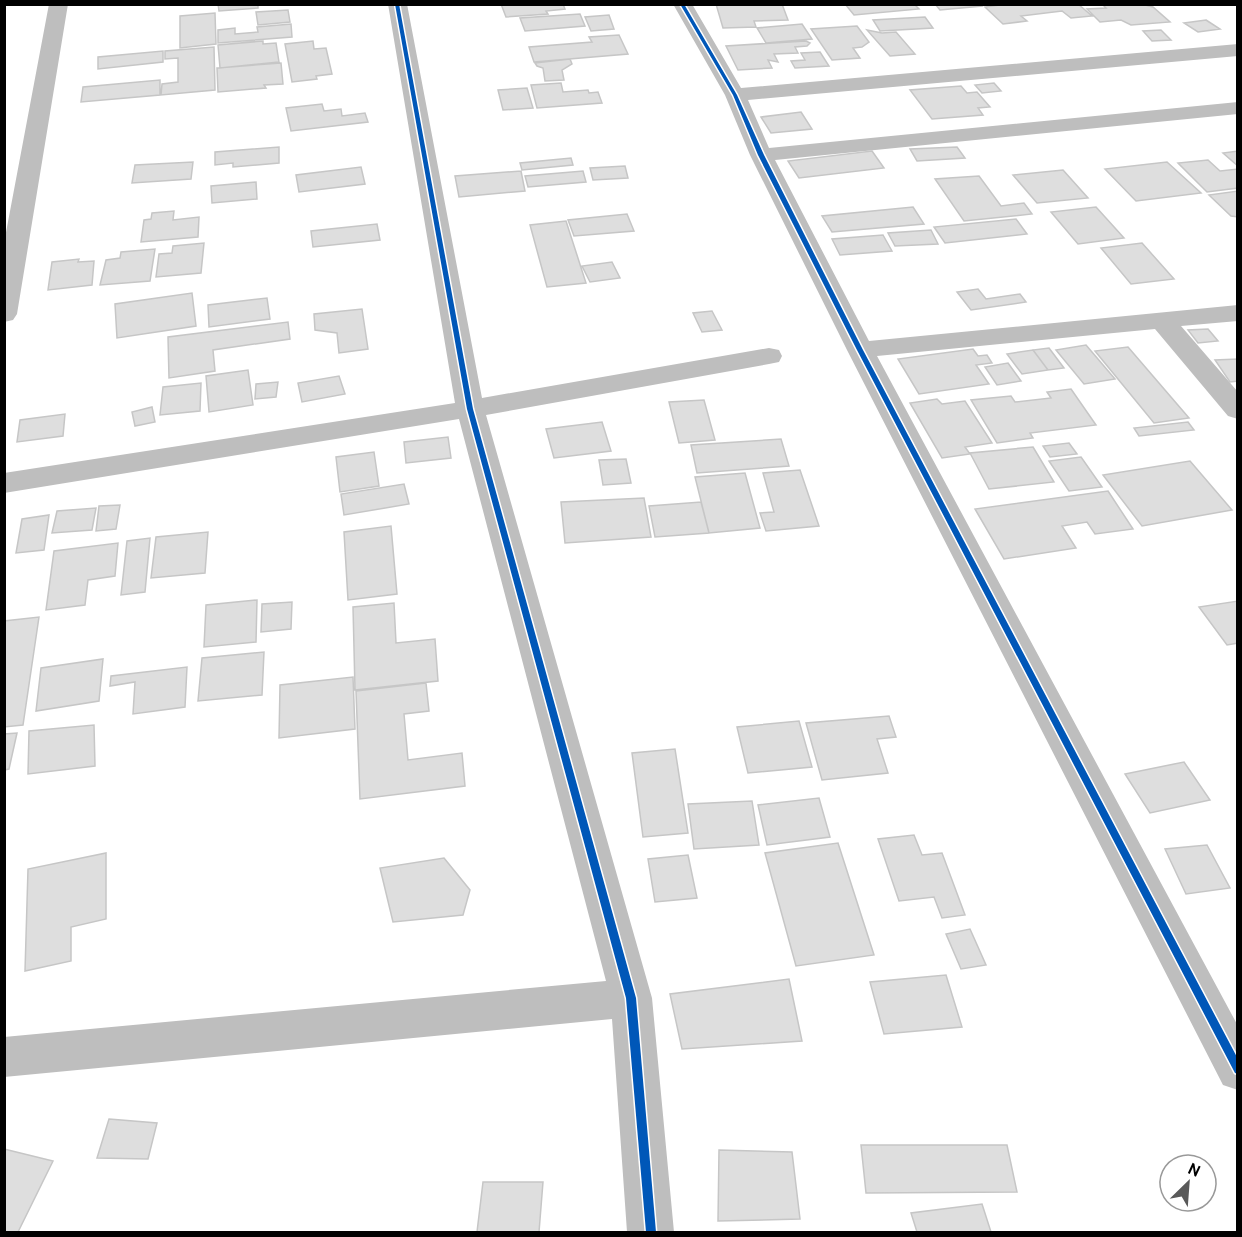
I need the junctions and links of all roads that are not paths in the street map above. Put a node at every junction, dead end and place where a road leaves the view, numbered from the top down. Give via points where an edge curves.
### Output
1 (59, 4) edge
2 (397, 4) edge
3 (682, 4) edge
4 (1238, 50) edge
5 (735, 94) junction
6 (1238, 108) edge
7 (761, 155) junction
8 (1238, 313) edge
9 (4, 314) edge
10 (1163, 322) junction
11 (860, 350) junction
12 (769, 356) dead end
13 (470, 409) junction
14 (1238, 410) edge
15 (4, 483) edge
16 (632, 998) junction
17 (4, 1057) edge
18 (1238, 1070) edge
19 (651, 1233) edge

1 - 9 street
2 - 13 street
3 - 5 street
4 - 5 street
5 - 7 street
6 - 7 street
7 - 11 street
8 - 10 street
10 - 11 street
10 - 14 street
11 - 18 street
12 - 13 street
13 - 15 street
13 - 16 street
16 - 17 street
16 - 19 street

